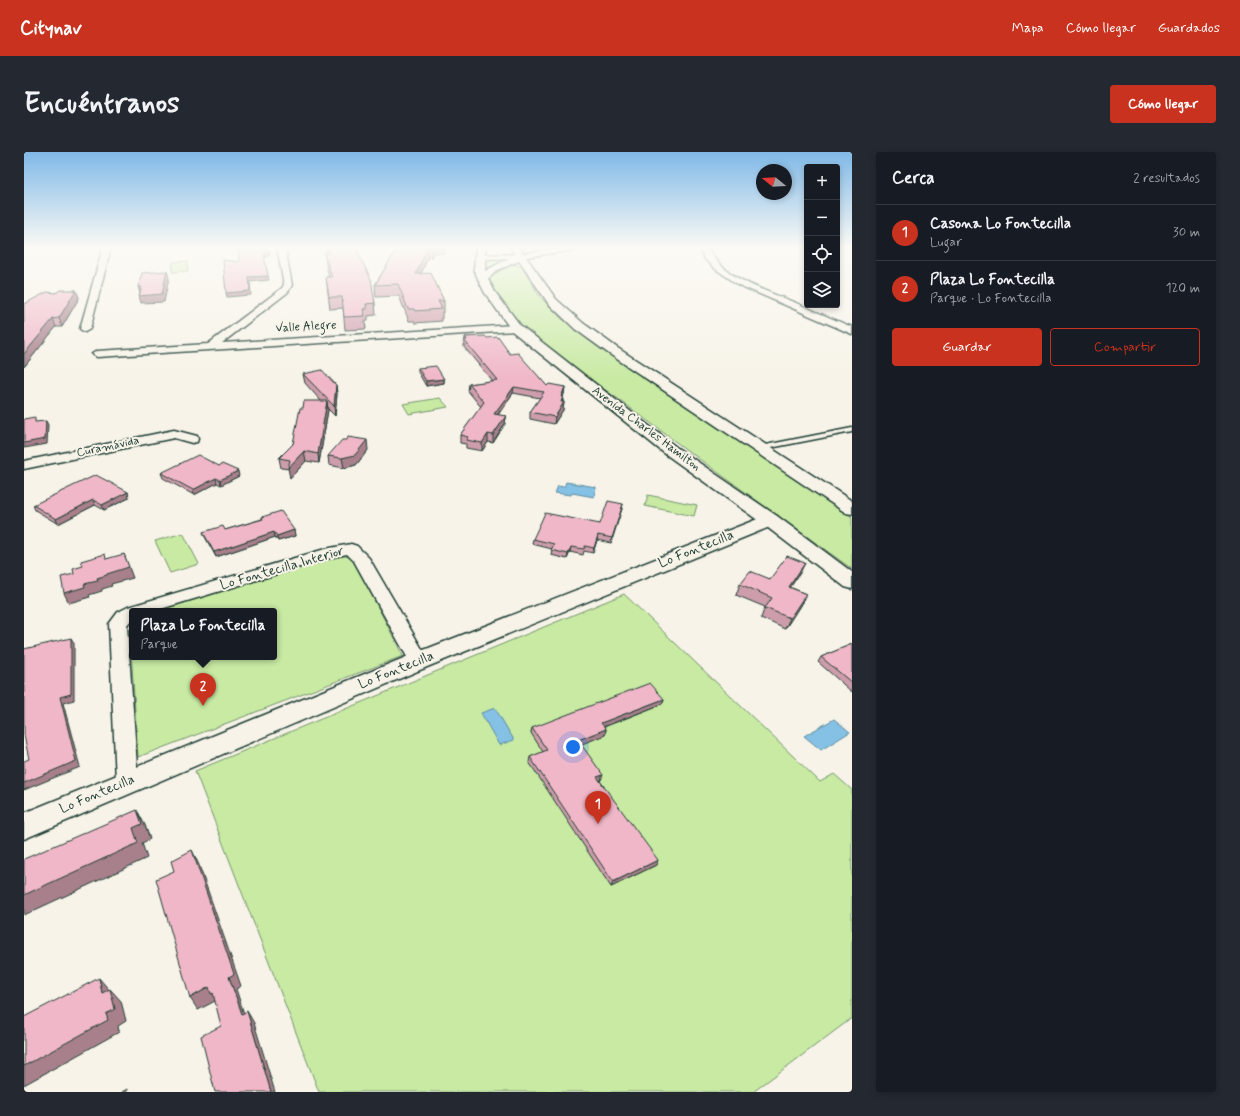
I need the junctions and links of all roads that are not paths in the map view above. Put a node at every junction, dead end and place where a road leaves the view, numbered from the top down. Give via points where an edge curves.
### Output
1 (95, 291) edge
2 (284, 291) edge
3 (489, 291) edge
4 (544, 291) edge
5 (761, 291) edge
6 (516, 328) junction
7 (85, 329) dead end
8 (852, 331) edge
9 (212, 346) junction
10 (97, 354) dead end
11 (852, 430) edge
12 (192, 439) dead end
13 (760, 448) junction
14 (24, 465) edge
15 (852, 509) edge
16 (770, 520) junction
17 (852, 582) edge
18 (143, 608) edge
19 (129, 613) edge
20 (418, 660) junction
21 (127, 781) junction
22 (24, 826) edge

1 - 7 street
2 - 9 street
3 - 6 main road, Avenida Charles Hamilton
4 - 13 main road via 584,330
5 - 8 street
6 - 9 street, Valle Alegre
6 - 16 main road, Avenida Charles Hamilton via 670,450
9 - 10 street, Valle Alegre
11 - 13 lane
12 - 14 street, Curamávida via 174,434
13 - 15 main road
16 - 17 main road, Avenida Charles Hamilton
16 - 20 main road, Lo Fontecilla
18 - 20 street, Lo Fontecilla Interior via 331,552 351,549 361,558
19 - 21 street, Lo Fontecilla Interior via 118,624
20 - 21 main road, Lo Fontecilla
21 - 22 main road, Lo Fontecilla

